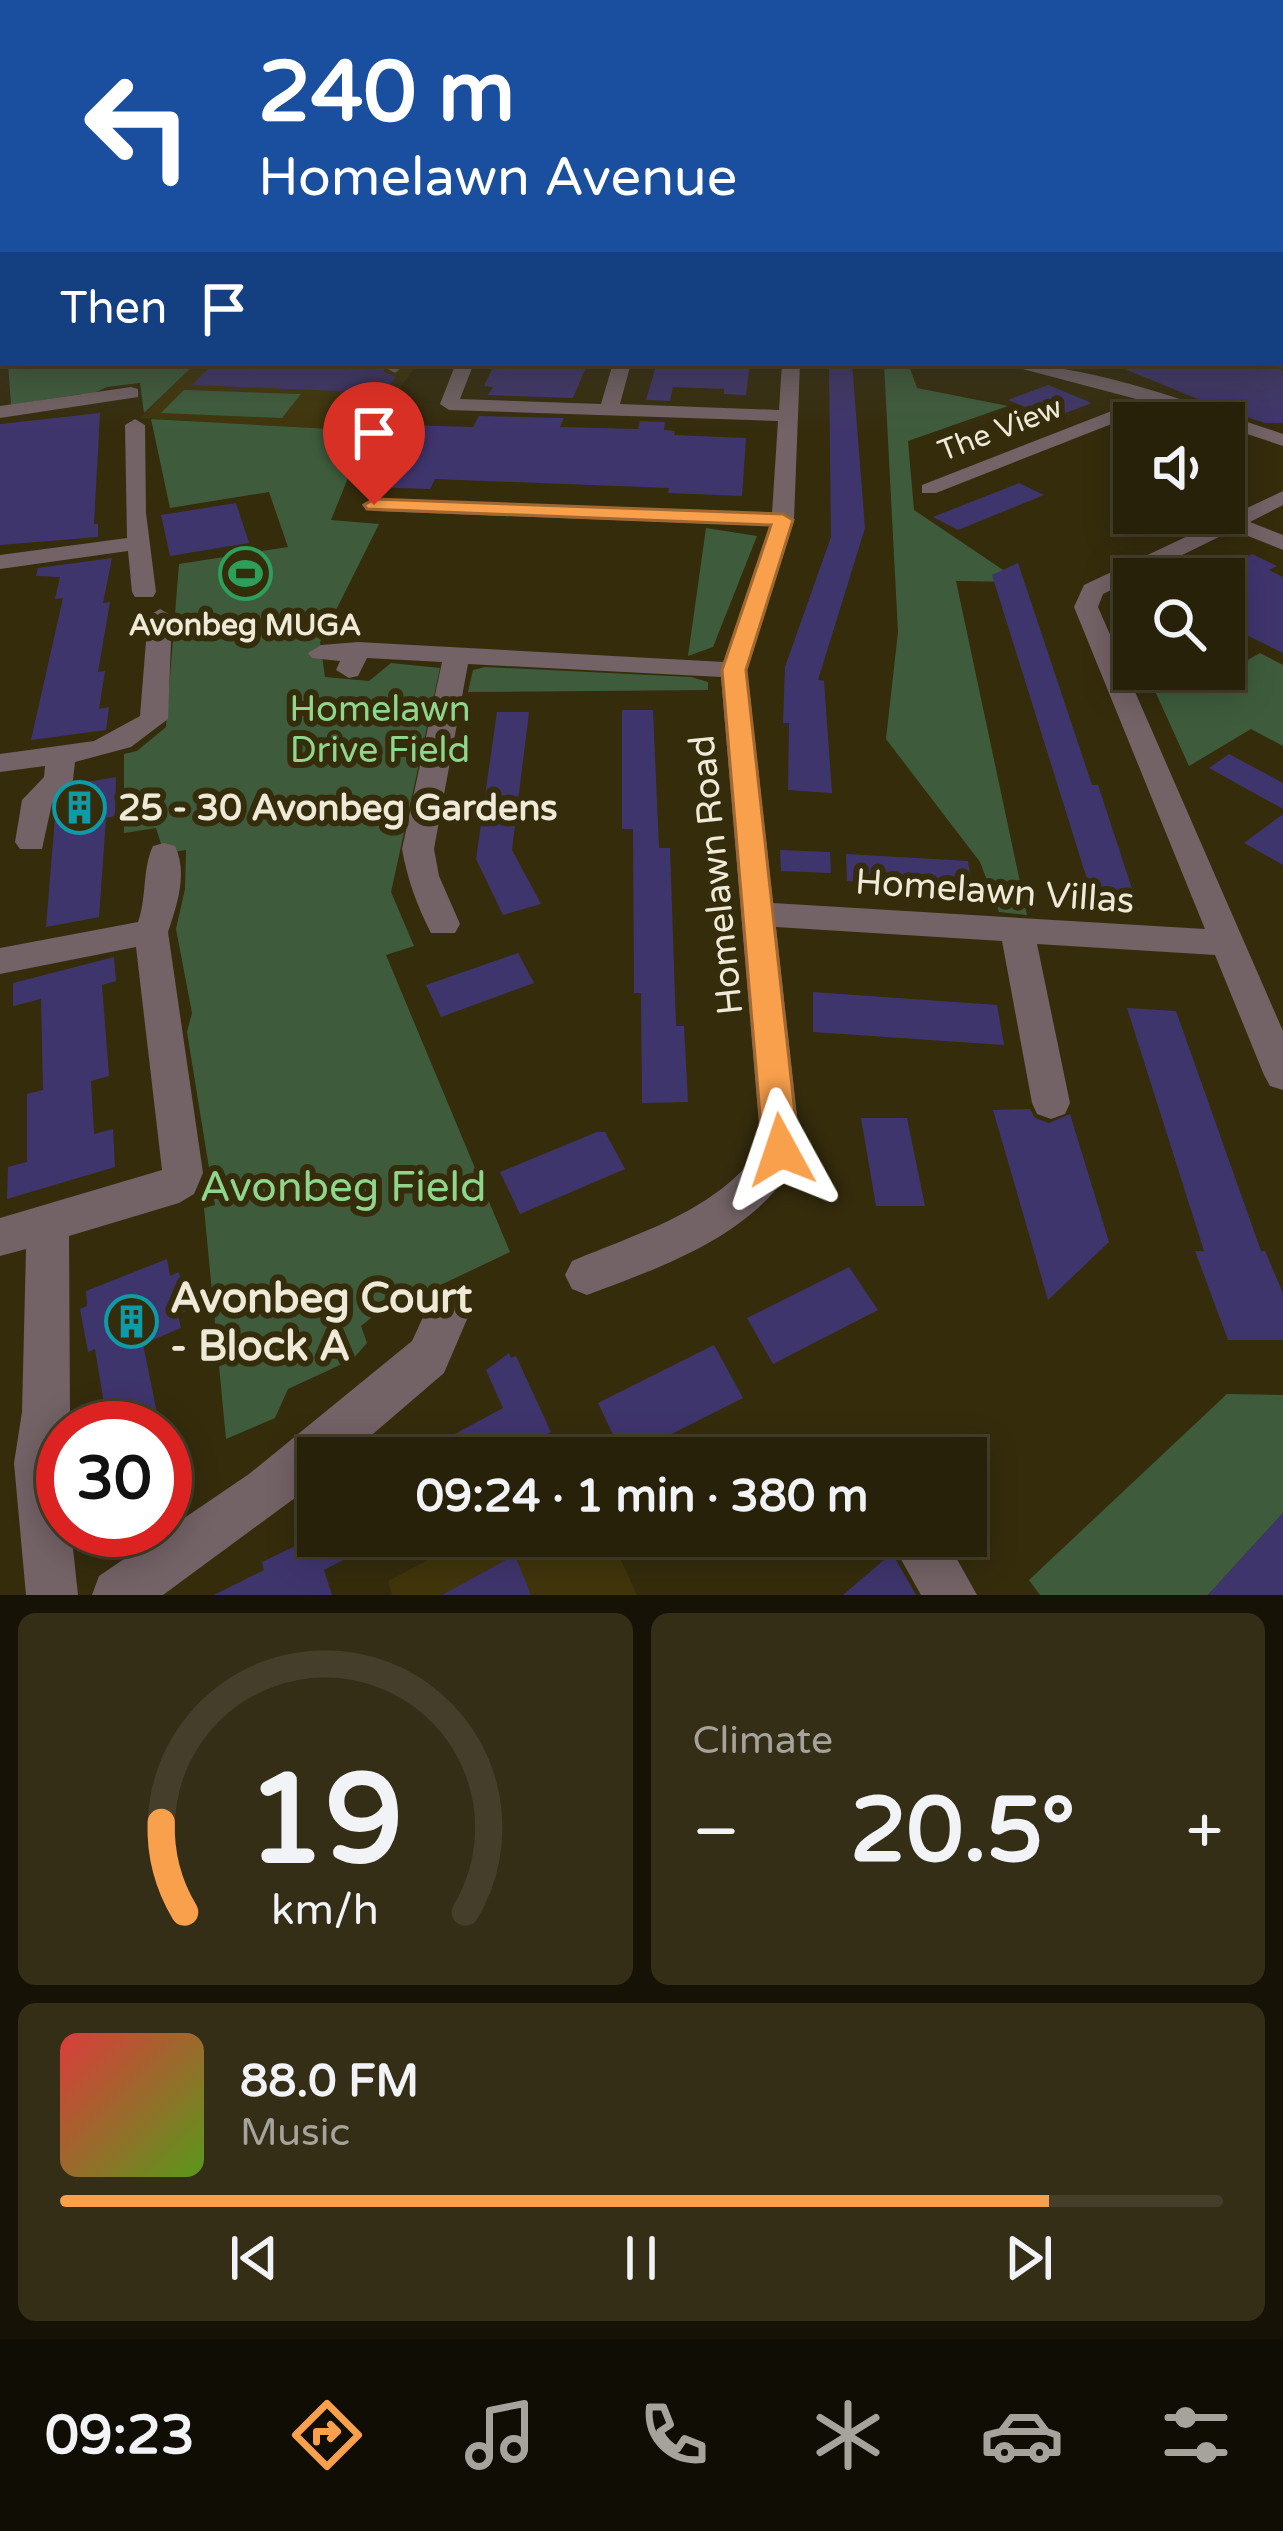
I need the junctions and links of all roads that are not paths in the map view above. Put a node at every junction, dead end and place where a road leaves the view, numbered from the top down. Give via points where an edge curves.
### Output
1 (464, 366) edge
2 (621, 366) edge
3 (791, 366) edge
4 (1021, 366) edge
5 (131, 393) dead end
6 (1159, 400) junction
7 (609, 409) junction
8 (0, 412) edge
9 (788, 416) junction
10 (135, 425) dead end
11 (1283, 440) edge
12 (929, 489) dead end
13 (1283, 497) edge
14 (374, 505) dead end
15 (1245, 515) edge
16 (783, 520) junction
17 (1245, 527) edge
18 (1206, 534) edge
19 (140, 543) junction
20 (1283, 543) edge
21 (0, 562) edge
22 (321, 653) dead end
23 (456, 656) junction
24 (734, 670) junction
25 (62, 753) junction
26 (0, 763) edge
27 (31, 842) dead end
28 (164, 854) dead end
29 (758, 914) junction
30 (443, 923) dead end
31 (1017, 930) junction
32 (151, 932) junction
33 (1226, 943) junction
34 (0, 961) edge
35 (1283, 1075) edge
36 (1051, 1102) dead end
37 (48, 1225) junction
38 (0, 1237) edge
39 (587, 1276) dead end
40 (446, 1317) dead end
41 (927, 1557) edge
42 (50, 1581) edge
43 (118, 1595) edge
44 (951, 1595) edge

1 - 7 street via 448,404
2 - 7 street
3 - 9 street, Homelawn Road
4 - 6 street
5 - 8 street
6 - 11 street
6 - 12 street, The View
7 - 9 street
9 - 16 street, Homelawn Road
10 - 19 street
13 - 15 street
14 - 16 street
16 - 24 street, Homelawn Road
17 - 20 street
18 - 33 street via 1093,590 1086,607
19 - 21 street
19 - 25 street via 152,604 154,719 128,741
22 - 23 street via 353,662 358,650
23 - 24 street
23 - 30 street via 418,849
24 - 29 street, Homelawn Road
25 - 26 street
25 - 27 street via 58,780 37,800
28 - 32 street via 163,898
29 - 31 street, Homelawn Villas
29 - 39 street, Homelawn Road via 781,1150 752,1190 708,1220
31 - 33 street, Homelawn Villas
31 - 36 street
32 - 34 street
32 - 37 street via 183,1173 164,1190
33 - 35 street
37 - 38 street
37 - 42 street via 39,1463
40 - 43 street via 428,1357 267,1492
41 - 44 street

